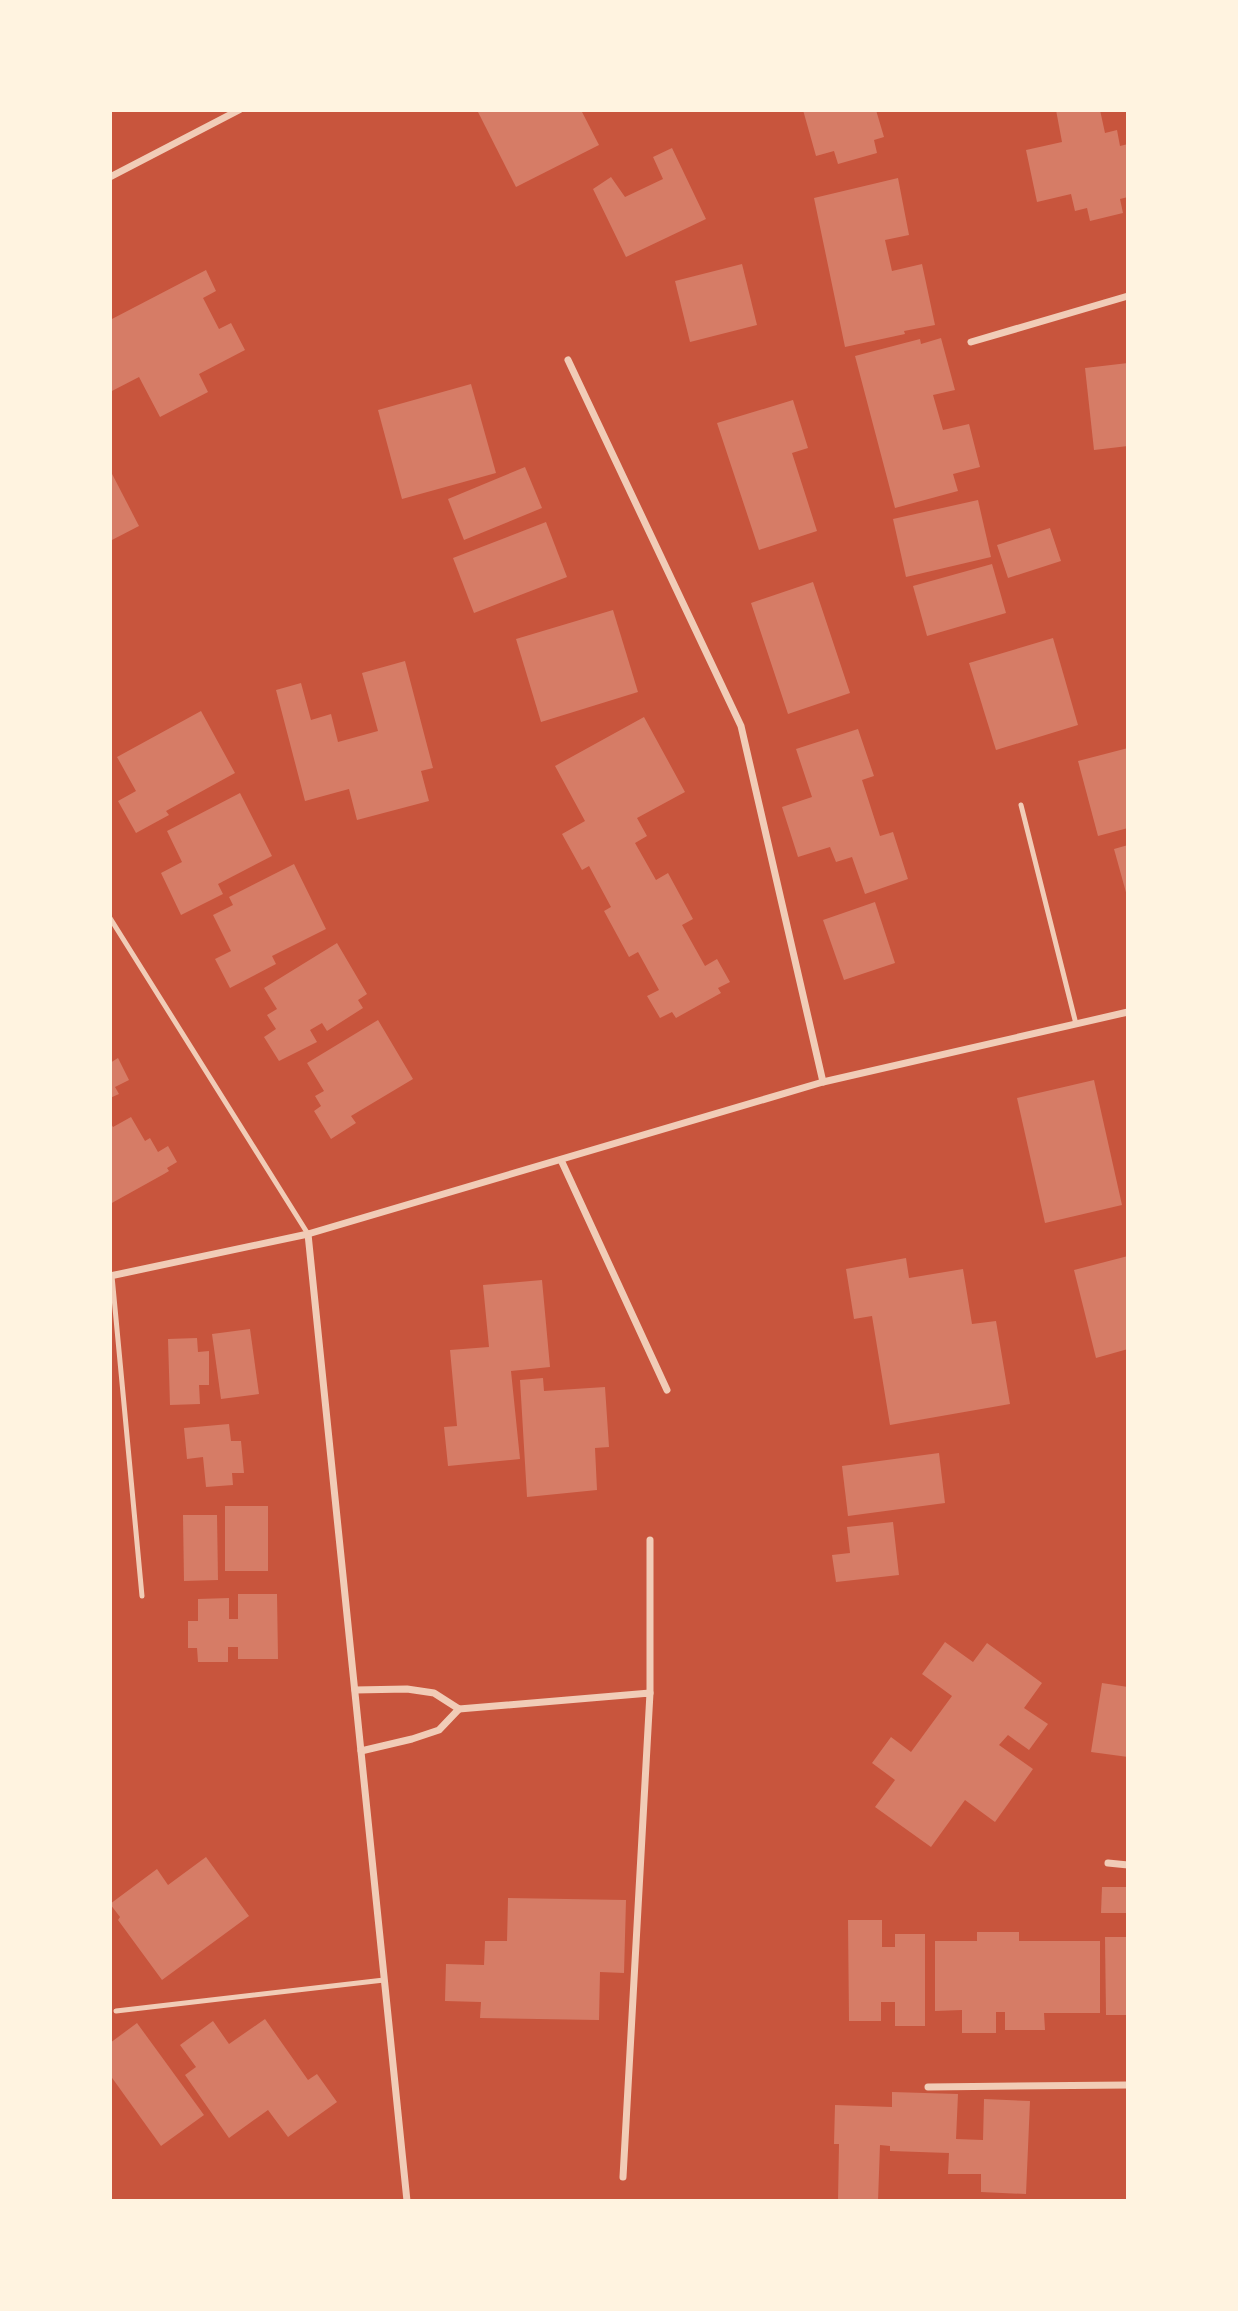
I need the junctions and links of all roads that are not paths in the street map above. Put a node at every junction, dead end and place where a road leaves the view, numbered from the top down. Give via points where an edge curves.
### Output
1 (239, 110) edge
2 (110, 177) edge
3 (1128, 296) edge
4 (971, 342) dead end
5 (568, 360) dead end
6 (1021, 805) dead end
7 (110, 918) edge
8 (1128, 1012) edge
9 (1076, 1024) junction
10 (823, 1082) junction
11 (561, 1160) junction
12 (308, 1234) junction
13 (111, 1276) edge
14 (667, 1390) dead end
15 (650, 1539) dead end
16 (142, 1596) dead end
17 (355, 1690) junction
18 (650, 1693) junction
19 (459, 1709) junction
20 (361, 1751) junction
21 (1108, 1863) dead end
22 (1128, 1865) edge
23 (384, 1980) junction
24 (116, 2011) dead end
25 (1128, 2085) edge
26 (928, 2087) dead end
27 (623, 2177) dead end
28 (407, 2201) edge

1 - 2 street
3 - 4 street
5 - 10 street via 741,726
6 - 9 lane
7 - 12 lane
8 - 9 street
9 - 10 street
10 - 11 street
11 - 12 street
11 - 14 street
12 - 13 street
12 - 17 street
13 - 16 lane
15 - 18 street
17 - 19 street via 434,1693
17 - 20 street
18 - 19 street
18 - 27 street
19 - 20 street via 439,1730
20 - 23 street
21 - 22 street
23 - 24 lane
23 - 28 street
25 - 26 street

